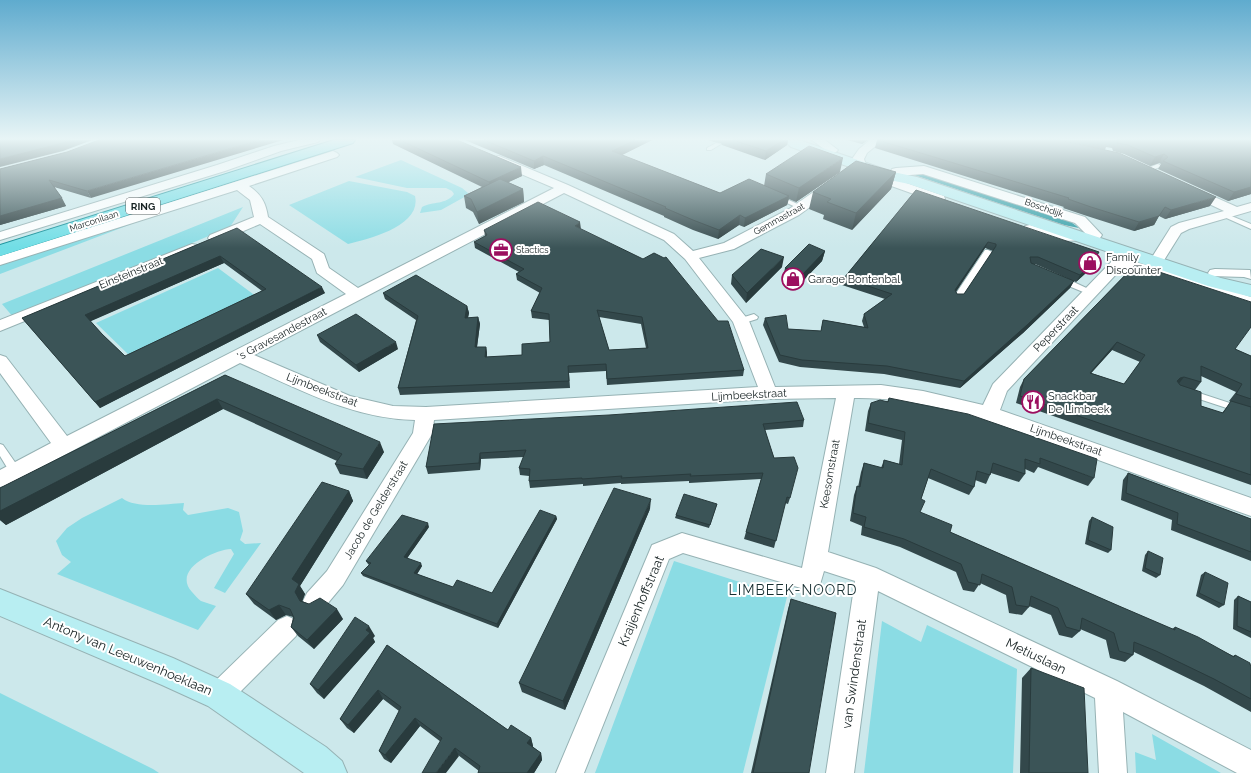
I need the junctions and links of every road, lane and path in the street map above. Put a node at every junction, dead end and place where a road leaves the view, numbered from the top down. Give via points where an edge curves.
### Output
1 (195, 176) edge
2 (214, 176) edge
3 (235, 176) edge
4 (267, 176) edge
5 (536, 176) edge
6 (841, 176) edge
7 (871, 176) edge
8 (890, 176) edge
9 (904, 176) edge
10 (943, 176) edge
11 (912, 180) junction
12 (239, 185) junction
13 (1180, 186) edge
14 (564, 188) junction
15 (770, 194) edge
16 (1251, 207) edge
17 (802, 208) junction
18 (1229, 213) junction
19 (261, 219) junction
20 (1251, 227) edge
21 (1080, 234) junction
22 (0, 236) edge
23 (0, 242) edge
24 (0, 251) edge
25 (988, 252) edge
26 (1115, 255) junction
27 (690, 256) junction
28 (1158, 258) junction
29 (0, 261) edge
30 (1215, 273) junction
31 (1051, 275) edge
32 (1251, 275) edge
33 (1244, 289) edge
34 (1092, 292) junction
35 (357, 294) junction
36 (957, 298) edge
37 (1251, 302) edge
38 (0, 326) edge
39 (240, 356) junction
40 (0, 362) edge
41 (1178, 389) edge
42 (846, 390) junction
43 (769, 393) junction
44 (989, 413) junction
45 (1251, 413) edge
46 (426, 414) junction
47 (64, 446) junction
48 (0, 448) edge
49 (7, 475) edge
50 (1251, 507) edge
51 (815, 558) junction
52 (868, 575) junction
53 (315, 601) edge
54 (0, 602) edge
55 (287, 628) dead end
56 (1108, 690) junction
57 (219, 696) junction
58 (1251, 765) edge
59 (330, 773) edge
60 (570, 773) edge
61 (840, 773) edge
62 (1113, 773) edge

1 - 22 street, Marconilaan
2 - 23 main road, Marconilaan / RING
3 - 24 main road, Marconilaan / RING
4 - 12 street
5 - 14 street
6 - 17 street, Gemmastraat
7 - 21 street, Boschdijk via 1052,236
8 - 11 main road, Boschdijk
9 - 11 main road, Boschdijk
10 - 21 street, Boschdijk via 1080,220
11 - 21 main road, Boschdijk
12 - 19 street via 255,196 260,204
12 - 29 street
13 - 18 street
14 - 27 street via 669,237
14 - 35 street, 's Gravesandestraat
15 - 17 lane
16 - 18 street
17 - 27 street, Gemmastraat via 729,246
18 - 20 lane
18 - 28 street via 1176,230
19 - 35 street via 319,257 322,270
19 - 38 street, Einsteinstraat
21 - 26 main road, Boschdijk
21 - 28 main road, Boschdijk
25 - 36 lane
26 - 28 main road, Boschdijk
26 - 34 street, Peperstraat
26 - 37 street, Boschdijk via 1142,269 1166,274
27 - 43 street via 748,319
28 - 30 main road, Boschdijk
28 - 33 main road, Boschdijk via 1215,282
30 - 32 street, Boschdijk
30 - 33 main road, Boschdijk
31 - 34 lane
34 - 44 street, Peperstraat via 999,388
35 - 39 street, 's Gravesandestraat
39 - 46 street, Lijmbeekstraat via 346,402 393,413
39 - 47 street, 's Gravesandestraat
40 - 47 street
41 - 45 lane
42 - 43 street, Lijmbeekstraat
42 - 44 street, Lijmbeekstraat via 916,396
42 - 51 street, Keesomstraat
43 - 46 street, Lijmbeekstraat
44 - 50 street, Lijmbeekstraat
46 - 53 street, Jacob de Gelderstraat via 422,434 335,578
47 - 49 street, 's Gravesandestraat
48 - 49 lane
51 - 52 street, Metiuslaan
51 - 60 street, Kraijenhoffstraat via 811,581 682,543 660,552
52 - 56 street, Metiuslaan
52 - 61 street, van Swindenstraat
54 - 57 main road, Antony van Leeuwenhoeklaan via 173,674
55 - 57 street
56 - 58 street, Metiuslaan
56 - 62 street
57 - 59 main road, Antony van Leeuwenhoeklaan via 314,759

